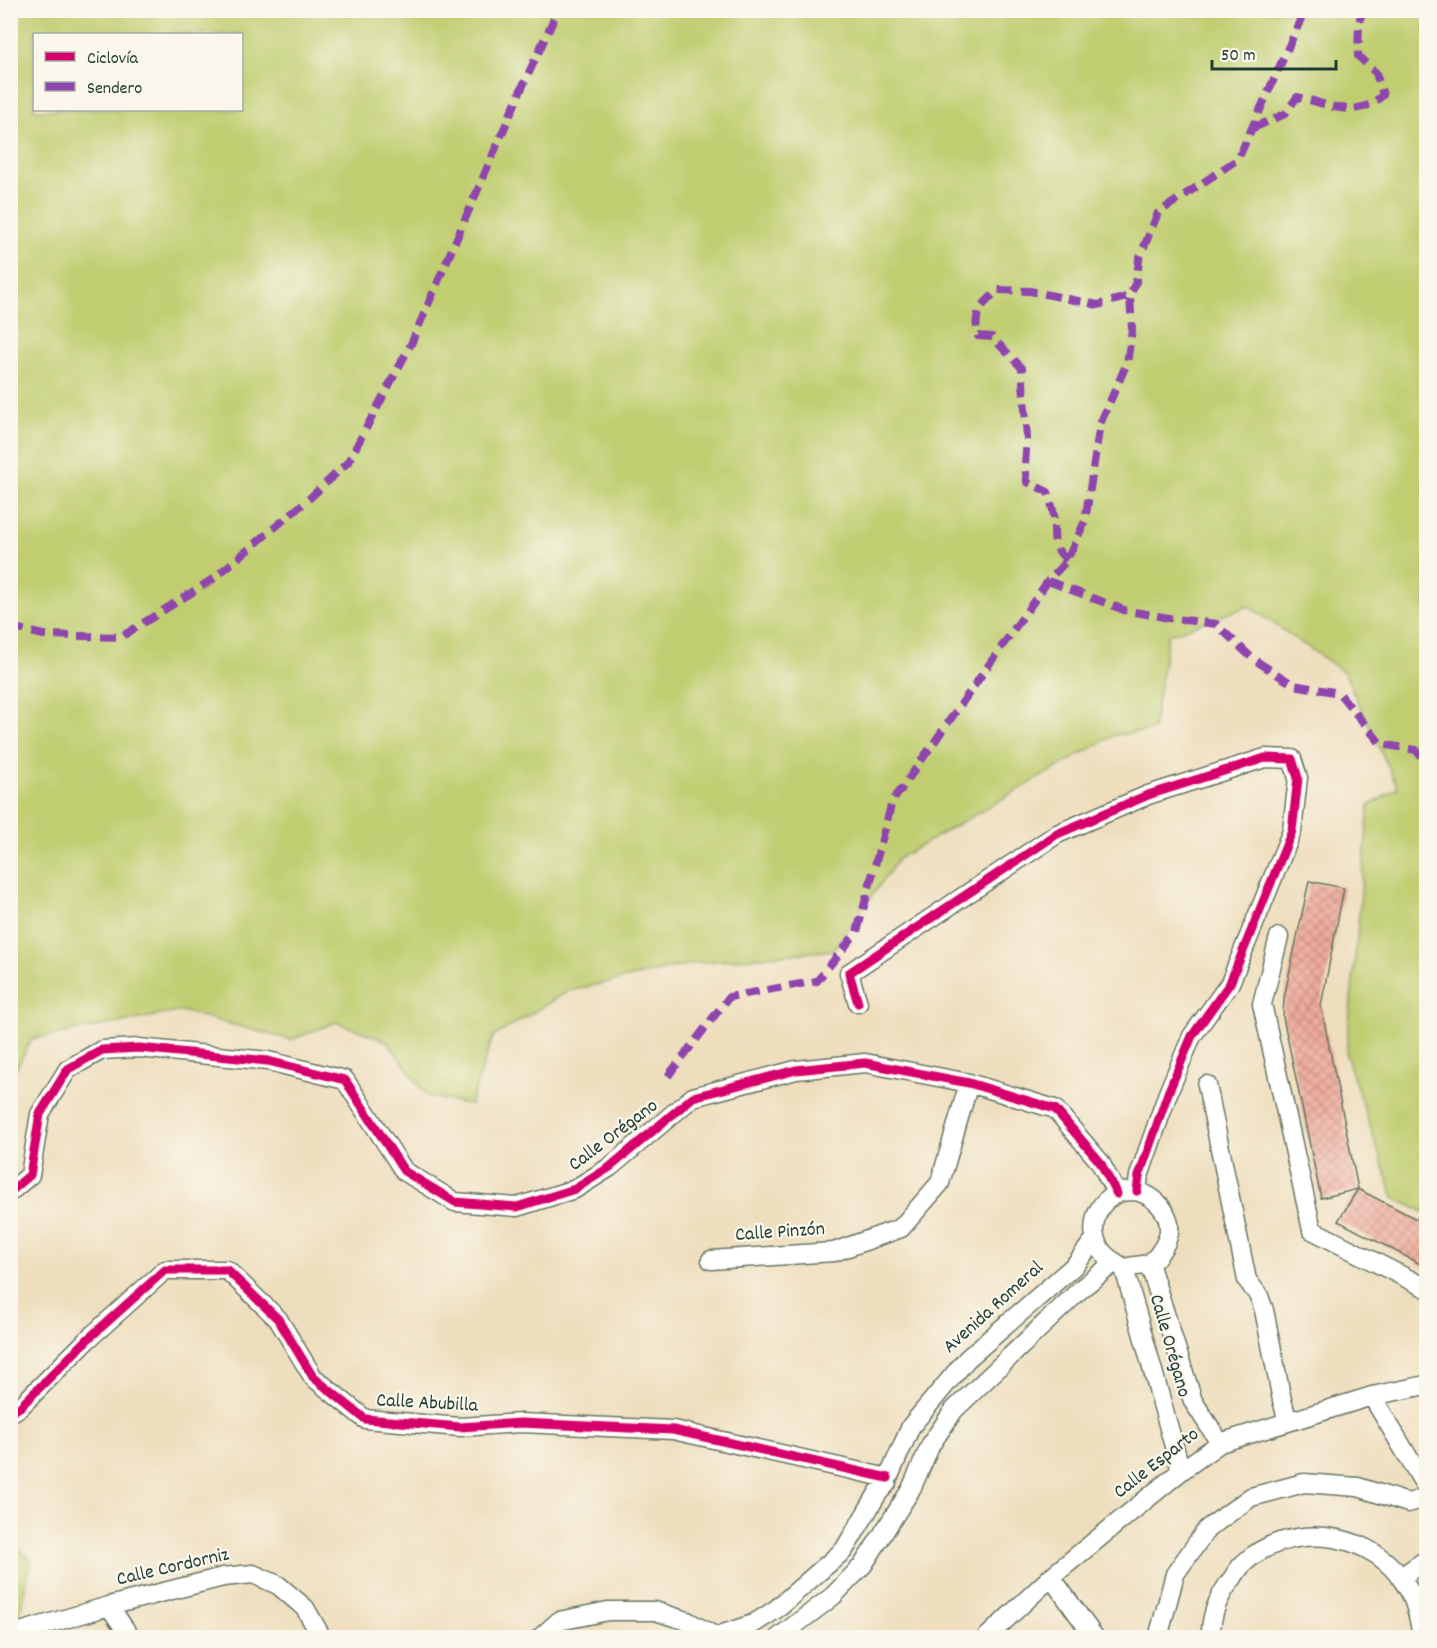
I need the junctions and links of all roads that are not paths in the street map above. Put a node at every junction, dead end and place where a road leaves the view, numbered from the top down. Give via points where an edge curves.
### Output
1 (1279, 937) dead end
2 (858, 1004) dead end
3 (969, 1083) junction
4 (1207, 1085) dead end
5 (1137, 1191) junction
6 (10, 1192) edge
7 (1117, 1194) junction
8 (1095, 1239) junction
9 (711, 1260) dead end
10 (1149, 1263) junction
11 (1119, 1265) junction
12 (1426, 1288) edge
13 (1426, 1385) edge
14 (1372, 1396) junction
15 (10, 1413) edge
16 (1288, 1422) junction
17 (1220, 1443) junction
18 (1181, 1471) junction
19 (888, 1478) junction
20 (1426, 1487) edge
21 (911, 1489) junction
22 (1426, 1498) edge
23 (1426, 1560) edge
24 (1051, 1577) junction
25 (1401, 1577) junction
26 (109, 1606) junction
27 (10, 1635) edge
28 (718, 1636) edge
29 (131, 1638) edge
30 (322, 1638) edge
31 (540, 1638) edge
32 (778, 1638) edge
33 (986, 1638) edge
34 (1095, 1638) edge
35 (1158, 1638) edge
36 (1211, 1638) edge
37 (1422, 1638) edge

1 - 12 street via 1262,1004 1312,1230
2 - 5 street via 849,973 1058,834 1191,781 1265,758 1292,759 1298,778 1292,831 1230,982 1192,1036 1164,1104
3 - 6 street, Calle Orégano via 865,1063 796,1070 693,1097 609,1167 574,1189 517,1207 455,1202 404,1171 345,1080 268,1061 139,1048 102,1050 68,1069 40,1114 30,1175
3 - 7 street, Calle Orégano via 1055,1109 1100,1162
3 - 9 street, Calle Pinzón via 940,1183 901,1228 834,1252
4 - 16 street via 1247,1280 1264,1310
5 - 7 street
5 - 10 street via 1159,1203 1169,1228 1163,1247
7 - 8 street via 1096,1214
8 - 11 street via 1101,1250
8 - 19 street, Avenida Romeral via 1076,1265 967,1359 911,1426
10 - 11 street
10 - 17 street, Calle Orégano via 1192,1401
11 - 18 street, Calle Orégano
11 - 21 street via 1082,1288 954,1410 931,1444
13 - 14 street, Calle Esparto
14 - 16 street, Calle Esparto
14 - 20 street
15 - 19 street, Calle Abubilla via 165,1270 227,1270 278,1319 313,1377 365,1419 460,1427 521,1423 673,1430
16 - 17 street, Calle Esparto
17 - 18 street, Calle Esparto
18 - 24 street, Calle Esparto
19 - 21 street, Calle Abubilla via 896,1469 905,1470 911,1475
19 - 28 street, Avenida Romeral via 844,1550 775,1610 753,1624
21 - 32 street via 863,1565 833,1596
22 - 35 street via 1408,1503 1358,1487 1304,1483 1251,1497 1207,1529 1175,1574
23 - 25 street
24 - 33 street, Calle Esparto
24 - 34 street
25 - 36 street via 1375,1553 1343,1538 1307,1535 1273,1544 1243,1564 1222,1592 1210,1626
25 - 37 street via 1418,1608
26 - 27 street, Calle Cordorniz
26 - 29 street
26 - 30 street, Calle Cordorniz via 223,1577 253,1574 278,1585 305,1608
28 - 31 street via 655,1611 608,1611 559,1621

